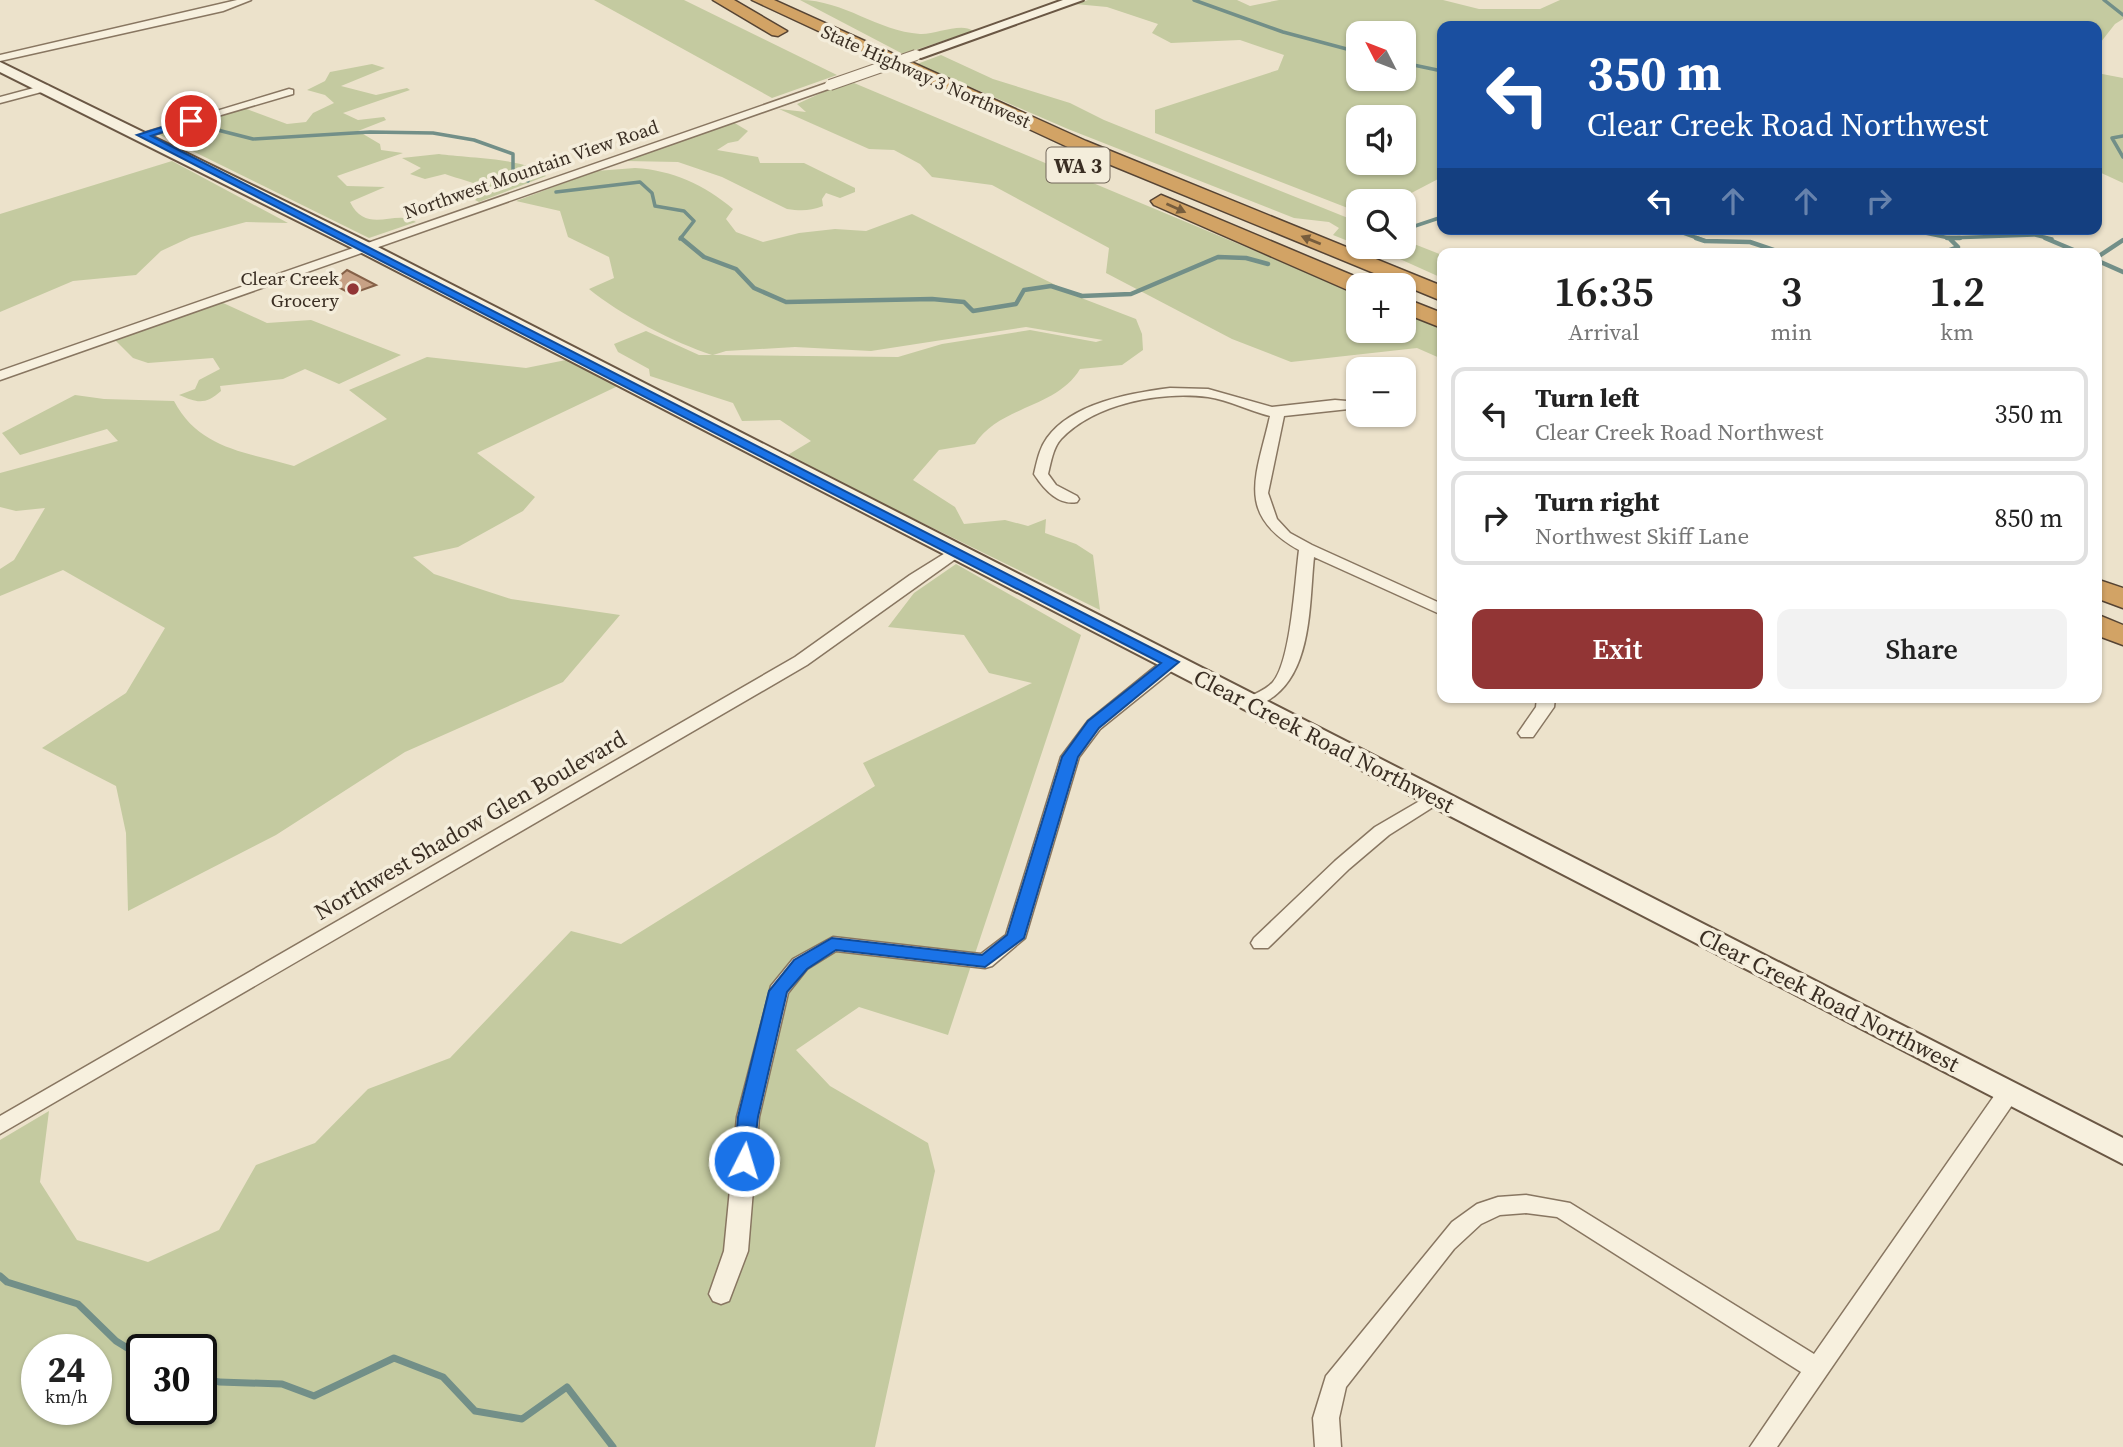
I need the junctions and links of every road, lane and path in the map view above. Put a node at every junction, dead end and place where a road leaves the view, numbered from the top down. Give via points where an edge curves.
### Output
1 (246, 0) edge
2 (709, 0) edge
3 (721, 0) edge
4 (760, 0) edge
5 (780, 0) edge
6 (1076, 0) edge
7 (916, 55) joint
8 (0, 58) edge
9 (832, 58) dead end
10 (888, 60) junction
11 (0, 66) edge
12 (888, 84) dead end
13 (45, 88) junction
14 (289, 92) dead end
15 (0, 100) edge
16 (142, 135) junction
17 (1021, 141) dead end
18 (366, 248) junction
19 (1346, 281) edge
20 (1437, 292) edge
21 (1416, 310) edge
22 (1437, 319) edge
23 (0, 376) edge
24 (1346, 404) edge
25 (1278, 412) junction
26 (1072, 499) dead end
27 (1307, 548) junction
28 (955, 552) junction
29 (2102, 590) edge
30 (2123, 599) edge
31 (1437, 608) edge
32 (2102, 626) edge
33 (2123, 636) edge
34 (1172, 662) junction
35 (1251, 703) junction
36 (1545, 703) edge
37 (1527, 733) dead end
38 (1435, 798) junction
39 (1261, 943) dead end
40 (2009, 1093) junction
41 (0, 1126) edge
42 (2123, 1152) edge
43 (721, 1294) dead end
44 (1816, 1369) junction
45 (1328, 1447) edge
46 (1763, 1447) edge

1 - 8 street
2 - 3 highway, State Highway 3 Northwest via 788,37
4 - 10 highway, State Highway 3 Northwest / WA 3
5 - 10 highway
6 - 7 main road, Northwest Mountain View Road
7 - 18 street, Northwest Mountain View Road, bridge
9 - 12 highway, State Highway 3 Northwest
20 -> 10 highway, State Highway 3 Northwest / WA 3 via 1079,145
11 - 13 main road, Clear Creek Road Northwest
13 - 15 street
13 - 16 main road, Clear Creek Road Northwest
14 - 16 street
16 - 18 main road, Clear Creek Road Northwest
17 -> 19 highway, State Highway 3 Northwest / WA 3
18 - 23 street, Northwest Mountain View Road
18 - 28 main road, Clear Creek Road Northwest
21 - 22 highway
24 - 25 street
25 - 26 street via 1229,397 1187,392 1143,397 1097,411 1068,427 1049,446 1041,474 1051,488
25 - 27 street via 1261,493 1270,521
27 - 31 street
27 - 35 street via 1286,674 1274,689
28 - 34 main road, Clear Creek Road Northwest
28 - 41 street, Northwest Shadow Glen Boulevard via 906,582 851,629 801,662
29 - 30 highway
32 - 33 highway
34 - 35 main road, Clear Creek Road Northwest
34 - 43 street via 1094,725 1070,757 1015,938 985,961 832,944 800,964 778,991 748,1117 736,1251
35 - 38 main road, Clear Creek Road Northwest
36 - 37 street
38 - 39 street via 1382,831
38 - 40 main road, Clear Creek Road Northwest
40 - 42 main road, Clear Creek Road Northwest
40 - 44 street
44 - 45 street via 1562,1209 1527,1202 1485,1208 1446,1243 1335,1383 1326,1418
44 - 46 street

